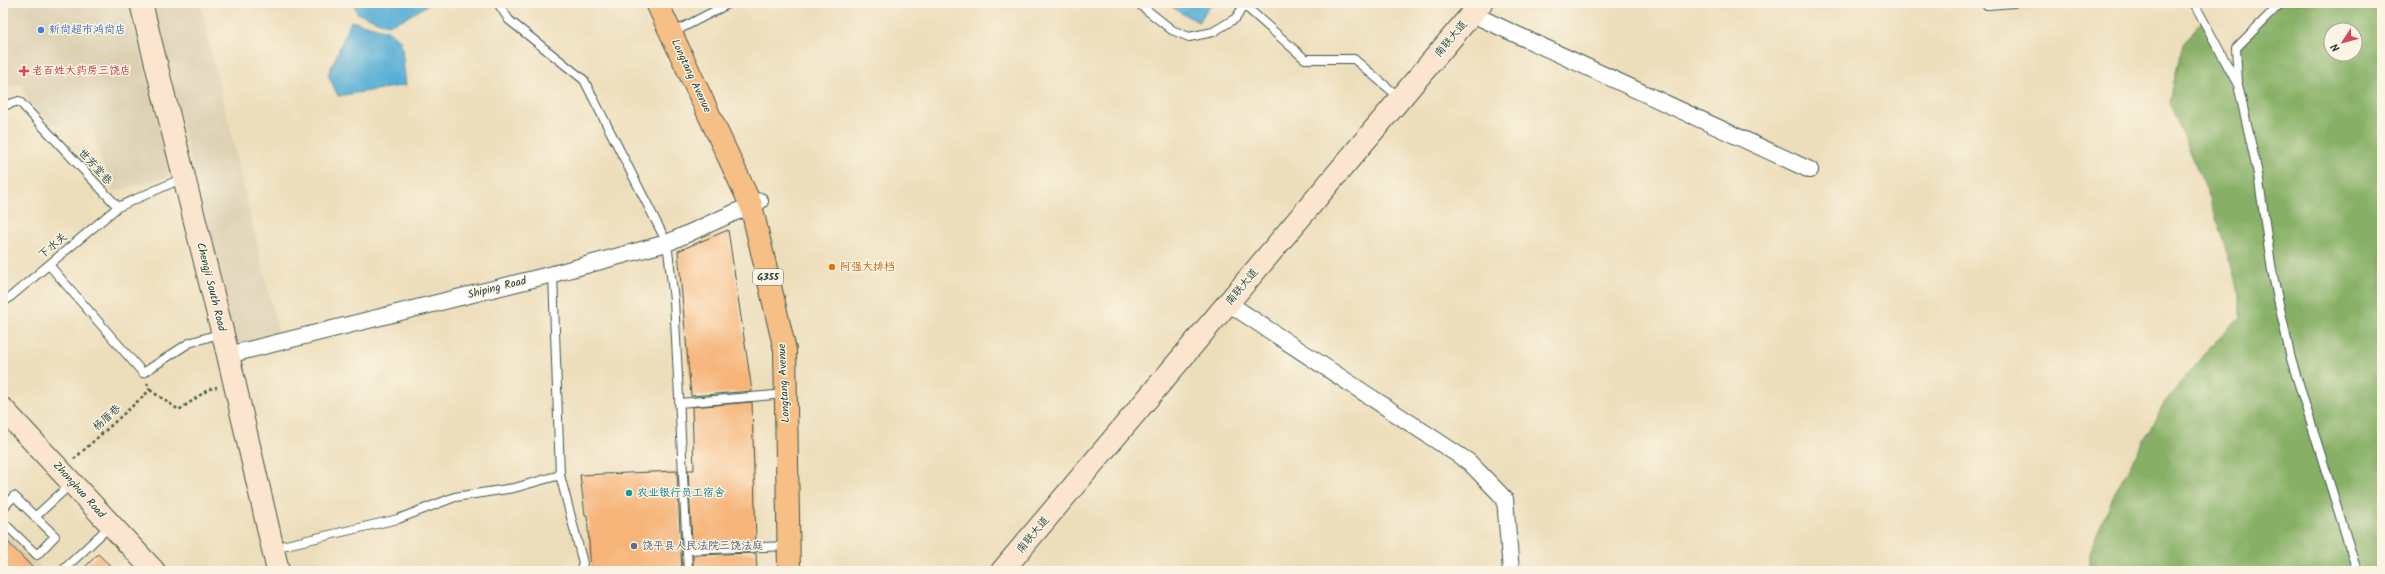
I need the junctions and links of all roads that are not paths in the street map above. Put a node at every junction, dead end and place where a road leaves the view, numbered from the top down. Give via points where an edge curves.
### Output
1 (141, 3) edge
2 (498, 3) edge
3 (657, 3) edge
4 (667, 3) edge
5 (730, 3) edge
6 (1138, 3) edge
7 (1984, 3) edge
8 (2014, 3) edge
9 (2194, 3) edge
10 (2281, 3) edge
11 (1244, 4) edge
12 (1477, 8) edge
13 (675, 31) junction
14 (2238, 85) junction
15 (1400, 99) junction
16 (3, 106) edge
17 (1810, 170) dead end
18 (184, 177) junction
19 (756, 203) junction
20 (118, 207) junction
21 (667, 243) junction
22 (49, 264) junction
23 (553, 274) junction
24 (3, 303) edge
25 (1228, 303) junction
26 (222, 333) junction
27 (228, 355) junction
28 (789, 394) junction
29 (679, 403) junction
30 (3, 410) edge
31 (560, 475) junction
32 (67, 476) junction
33 (3, 508) edge
34 (35, 517) junction
35 (3, 522) edge
36 (111, 525) junction
37 (792, 546) junction
38 (273, 548) junction
39 (687, 550) junction
40 (62, 571) edge
41 (154, 571) edge
42 (278, 571) edge
43 (580, 571) edge
44 (688, 571) edge
45 (789, 571) edge
46 (796, 571) edge
47 (1002, 571) edge
48 (1511, 571) edge
49 (2357, 571) edge

1 - 18 street, Chengji South Road
2 - 21 lane via 509,20 584,80
3 - 13 highway, Longtang Avenue / G355
4 - 13 highway, Longtang Avenue / G355
5 - 13 lane
6 - 11 lane via 1172,30 1189,37 1213,32 1236,18
7 - 8 lane
9 - 14 lane
10 - 14 lane via 2236,48
11 - 15 lane via 1305,59 1354,59
12 - 15 street, 南联大道
12 - 17 street
13 - 19 highway, Longtang Avenue / G355
14 - 49 lane via 2258,174 2272,271 2291,359
15 - 25 street, 南联大道
16 - 20 lane, 世芳堂巷 via 19,101
18 - 20 lane
18 - 26 street, Chengji South Road
19 - 21 street, Shiping Road
19 - 28 highway, Longtang Avenue / G355 via 785,350
20 - 22 lane, 下水关
21 - 23 street, Shiping Road
21 - 29 lane via 674,300
22 - 24 lane, 下水关
22 - 26 lane via 144,373 189,343
23 - 27 street, Shiping Road
23 - 31 lane
25 - 47 street, 南联大道
25 - 48 street via 1469,462 1505,499
26 - 27 street, Chengji South Road
27 - 38 street, Chengji South Road via 232,382
28 - 29 lane
28 - 37 highway, Longtang Avenue / G355
29 - 39 lane
30 - 32 street, Zhonghua Road
31 - 38 lane via 514,488 455,497 398,520
31 - 43 lane via 583,563
32 - 34 lane
32 - 36 street, Zhonghua Road
33 - 34 lane via 14,496
34 - 35 lane via 55,536 37,555
36 - 40 lane
36 - 41 street, Zhonghua Road
37 - 39 lane
37 - 45 highway, Longtang Avenue / G355
37 - 46 highway, Longtang Avenue / G355
38 - 42 street, Chengji South Road
39 - 44 lane

